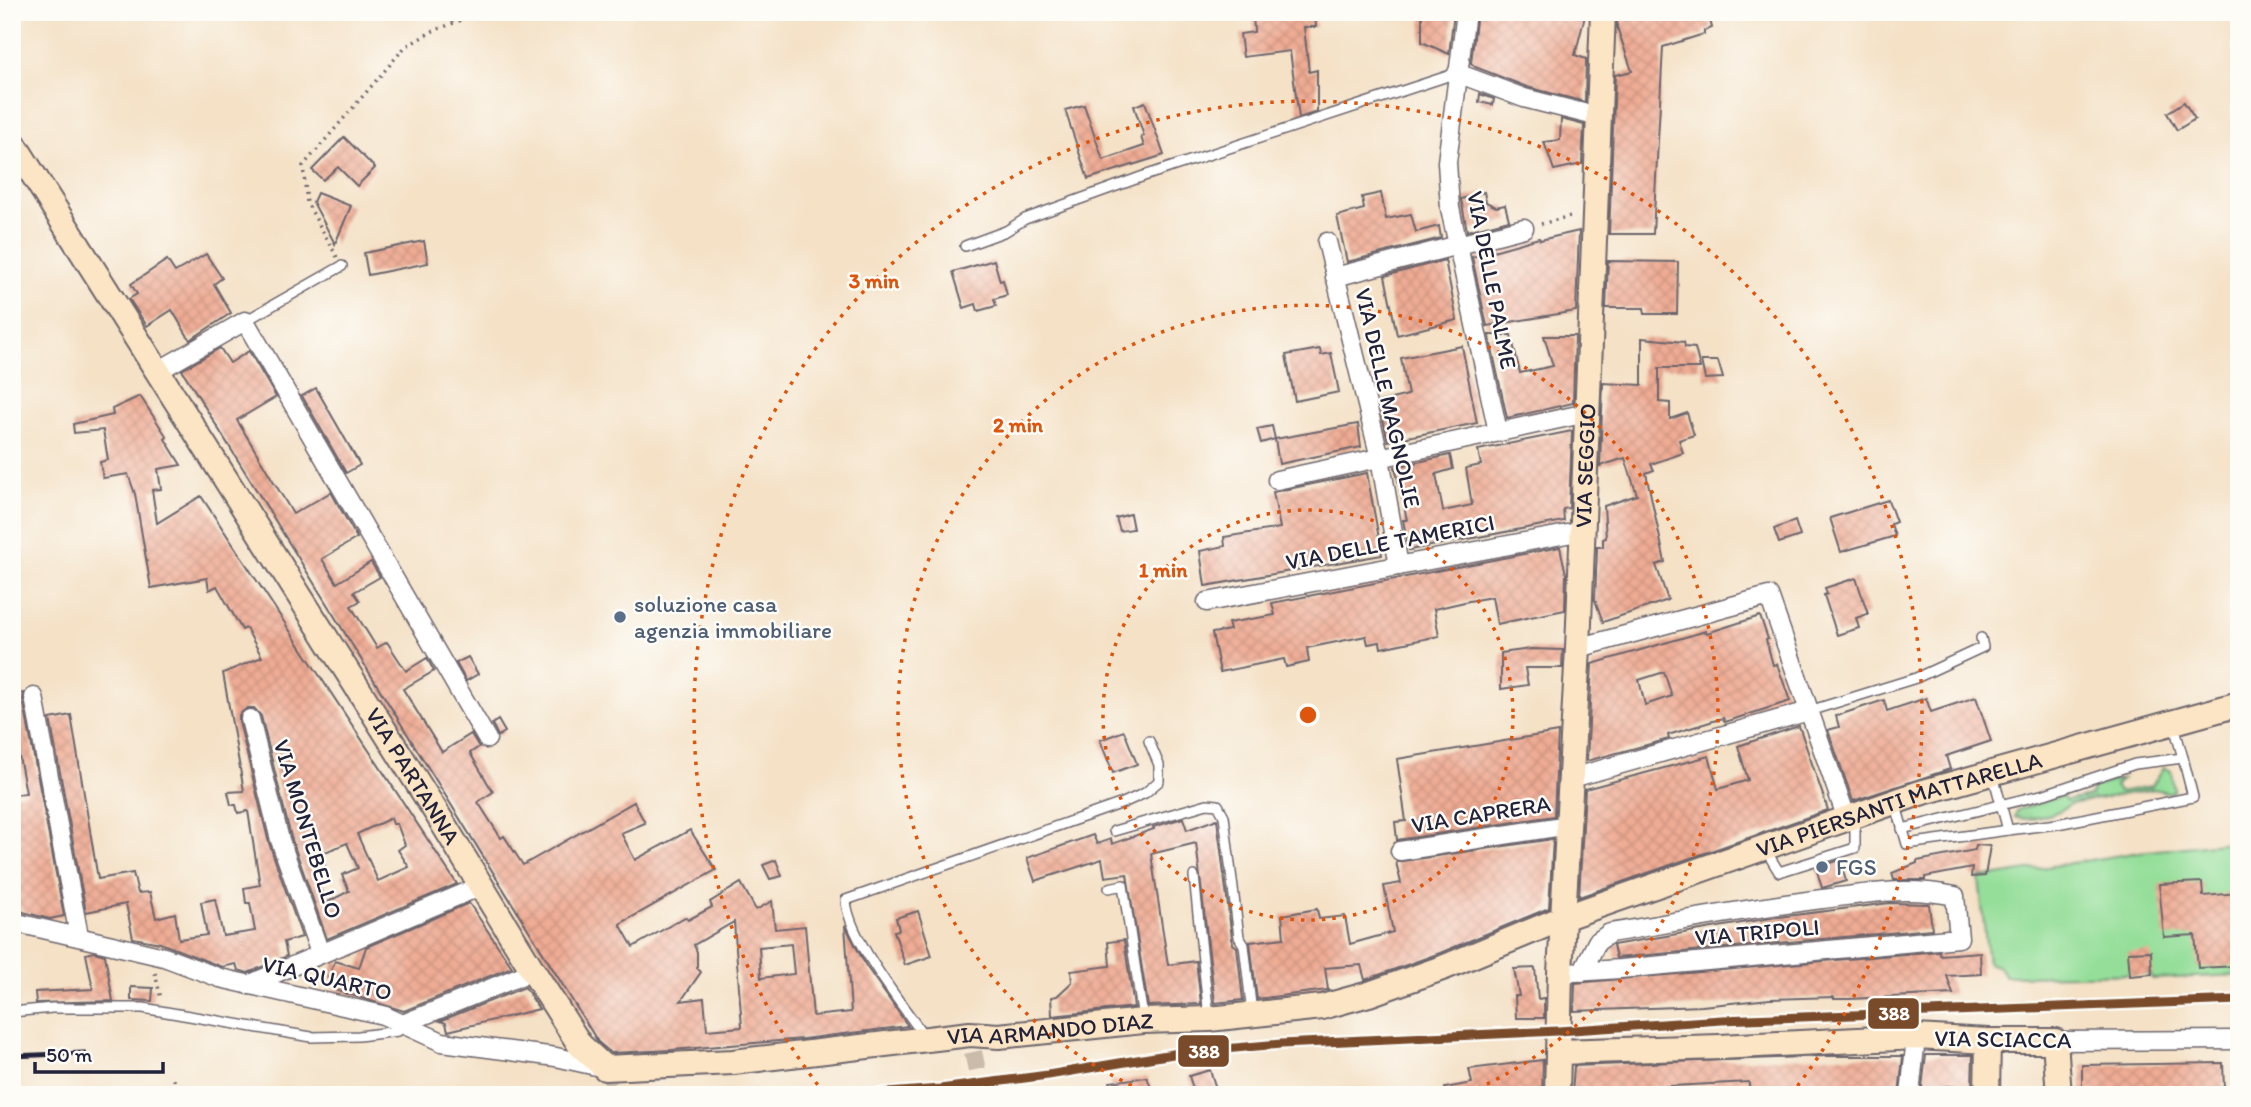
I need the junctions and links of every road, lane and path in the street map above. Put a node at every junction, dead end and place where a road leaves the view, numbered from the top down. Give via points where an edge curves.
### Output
1 (482, 12) edge
2 (1466, 12) edge
3 (1603, 12) edge
4 (1457, 73) junction
5 (1599, 117) junction
6 (12, 141) edge
7 (1596, 209) junction
8 (1524, 228) joint
9 (1326, 242) dead end
10 (965, 246) dead end
11 (1456, 246) junction
12 (342, 266) joint
13 (1335, 277) junction
14 (245, 321) junction
15 (158, 372) junction
16 (1587, 413) junction
17 (1497, 432) junction
18 (1380, 458) junction
19 (1277, 480) dead end
20 (1583, 531) junction
21 (1399, 566) junction
22 (1207, 602) dead end
23 (1981, 638) dead end
24 (1578, 648) junction
25 (34, 697) dead end
26 (2239, 704) edge
27 (1809, 711) junction
28 (250, 719) dead end
29 (2173, 722) junction
30 (488, 739) dead end
31 (1149, 741) dead end
32 (2183, 758) junction
33 (1992, 773) junction
34 (1572, 778) junction
35 (1895, 802) junction
36 (2001, 804) junction
37 (1851, 818) junction
38 (1569, 825) junction
39 (1902, 829) junction
40 (2008, 830) junction
41 (1114, 831) dead end
42 (1400, 851) dead end
43 (1194, 876) dead end
44 (481, 886) junction
45 (1109, 888) dead end
46 (12, 915) edge
47 (1563, 918) junction
48 (79, 936) junction
49 (150, 953) junction
50 (320, 953) junction
51 (533, 971) junction
52 (1571, 972) junction
53 (248, 985) junction
54 (12, 1012) edge
55 (162, 1012) junction
56 (1252, 1015) junction
57 (1209, 1019) junction
58 (1143, 1021) junction
59 (405, 1023) junction
60 (1916, 1037) junction
61 (925, 1038) junction
62 (2239, 1040) edge
63 (1988, 1041) junction
64 (2055, 1041) junction
65 (1558, 1052) junction
66 (605, 1068) junction
67 (174, 1079) dead end
68 (174, 1095) edge
69 (1557, 1095) edge
70 (1910, 1095) edge
71 (1987, 1095) edge
72 (2059, 1095) edge

1 - 12 path via 405,47 303,166 307,203
2 - 4 street, VIA DELLE PALME
3 - 5 street, VIA SEGGIO
4 - 5 street via 1524,98
4 - 10 lane via 1144,176
4 - 11 street, VIA DELLE PALME via 1447,162
5 - 7 street, VIA SEGGIO
6 - 15 street, VIA PARTANNA
7 - 8 path
7 - 16 street, VIA SEGGIO
8 - 11 street
9 - 13 street, VIA DELLE MAGNOLIE
11 - 13 street
11 - 17 street, VIA DELLE PALME
12 - 14 lane
13 - 18 street, VIA DELLE MAGNOLIE
14 - 15 street
14 - 30 street
15 - 44 street, VIA PARTANNA
16 - 17 street
16 - 20 street, VIA SEGGIO
17 - 18 street
18 - 19 street
18 - 21 street, VIA DELLE MAGNOLIE
20 - 21 street, VIA DELLE TAMERICI
20 - 24 street, VIA SEGGIO
21 - 22 street, VIA DELLE TAMERICI
23 - 27 lane via 1983,646 1916,678
24 - 27 street via 1769,596
24 - 34 street, VIA SEGGIO
25 - 48 street
26 - 29 street, VIA PIERSANTI MATTARELLA
27 - 34 street
27 - 37 street
28 - 50 street, VIA MONTEBELLO via 280,840
29 - 32 lane
29 - 33 street, VIA PIERSANTI MATTARELLA
31 - 61 lane via 1159,765 1159,781 1145,793 846,900 867,952
32 - 36 lane via 2135,764
32 - 40 lane via 2193,797
33 - 35 street, VIA PIERSANTI MATTARELLA
33 - 36 lane
34 - 38 street, VIA SEGGIO
35 - 37 street, VIA PIERSANTI MATTARELLA
35 - 39 lane
36 - 39 lane
36 - 40 lane
37 - 47 street, VIA PIERSANTI MATTARELLA
38 - 42 street, VIA CAPRERA
38 - 47 street, VIA SEGGIO
39 - 40 lane via 1907,844
41 - 56 lane via 1207,804 1218,805 1224,816
43 - 57 lane
44 - 50 street, VIA MONTEBELLO
44 - 51 street, VIA PARTANNA
45 - 58 lane via 1124,885
46 - 48 street, VIA QUARTO via 13,922
47 - 52 street, VIA SEGGIO
47 - 56 street, VIA ARMANDO DIAZ via 1369,994 1322,1007
48 - 49 street, VIA QUARTO
49 - 53 street, VIA QUARTO
49 - 55 path
50 - 53 street, VIA MONTEBELLO
51 - 59 street
51 - 66 street, VIA PARTANNA via 580,1045
52 - 52 street, VIA TRIPOLI via 1610,933 1761,907 1901,890 1955,896 1959,938
52 - 65 street, VIA SEGGIO
53 - 59 street, VIA QUARTO
54 - 55 lane via 143,1008
55 - 59 lane via 311,1037 398,1031
56 - 57 street, VIA ARMANDO DIAZ
57 - 58 street, VIA ARMANDO DIAZ
58 - 61 street, VIA ARMANDO DIAZ via 971,1043
59 - 66 street, VIA QUARTO via 442,1042
60 - 63 street, VIA SCIACCA
60 - 65 street, VIA SCIACCA
60 - 70 street
61 - 66 street, VIA ARMANDO DIAZ via 733,1062
62 - 64 street, VIA SCIACCA
63 - 64 street, VIA SCIACCA
63 - 71 street
64 - 72 street
65 - 69 street, VIA SEGGIO
67 - 68 path

